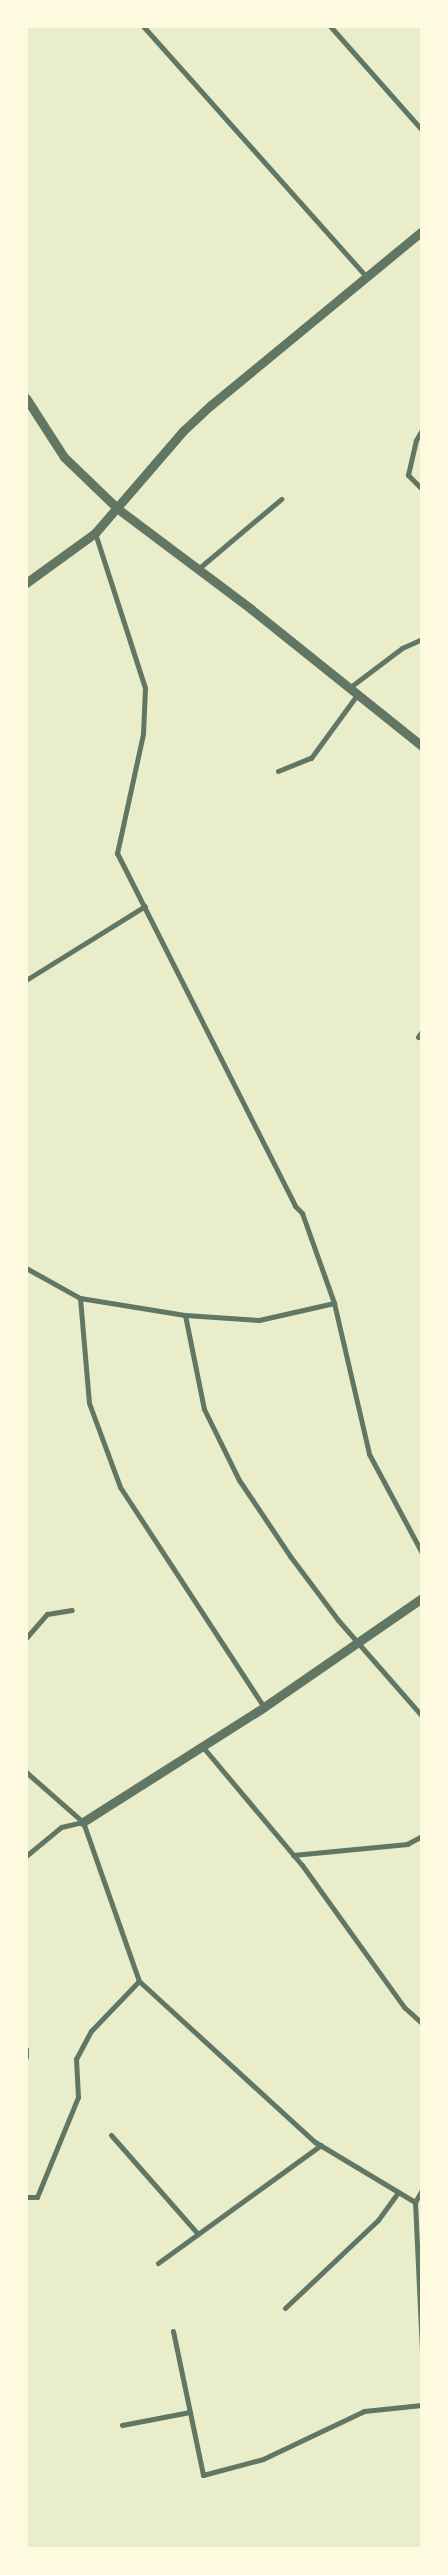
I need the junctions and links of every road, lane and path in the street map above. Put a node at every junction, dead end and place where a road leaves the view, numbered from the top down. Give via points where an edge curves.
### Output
1 (143, 26) edge
2 (330, 26) edge
3 (422, 130) edge
4 (422, 231) edge
5 (366, 276) junction
6 (26, 398) edge
7 (422, 430) edge
8 (422, 489) edge
9 (281, 499) dead end
10 (118, 509) junction
11 (95, 533) junction
12 (198, 570) junction
13 (26, 583) edge
14 (422, 639) edge
15 (349, 688) junction
16 (357, 695) junction
17 (422, 746) edge
18 (278, 770) dead end
19 (144, 906) junction
20 (26, 980) edge
21 (422, 1031) edge
22 (418, 1037) dead end
23 (26, 1268) edge
24 (80, 1298) junction
25 (334, 1303) junction
26 (185, 1315) junction
27 (422, 1553) edge
28 (422, 1598) edge
29 (72, 1610) dead end
30 (26, 1638) edge
31 (359, 1644) junction
32 (264, 1707) junction
33 (422, 1716) edge
34 (202, 1746) junction
35 (26, 1772) edge
36 (83, 1822) junction
37 (422, 1836) edge
38 (293, 1855) junction
39 (26, 1856) edge
40 (139, 1981) junction
41 (422, 2023) edge
42 (26, 2050) edge
43 (26, 2057) edge
44 (111, 2136) dead end
45 (321, 2145) junction
46 (422, 2190) edge
47 (398, 2192) junction
48 (26, 2197) edge
49 (415, 2202) junction
50 (198, 2234) junction
51 (158, 2263) dead end
52 (285, 2308) dead end
53 (173, 2331) dead end
54 (422, 2351) edge
55 (422, 2405) edge
56 (190, 2412) junction
57 (122, 2426) dead end

1 - 5 street
2 - 3 street
4 - 5 street
5 - 10 street via 184,430
6 - 10 street via 64,457
7 - 8 street via 416,440 408,474
9 - 12 street
10 - 11 street
10 - 12 street
11 - 13 street
11 - 19 street via 145,688 143,734 117,853
12 - 15 street
14 - 15 street via 402,648
15 - 16 street
16 - 17 street
16 - 18 street via 311,758
19 - 20 street
19 - 25 street via 295,1206 302,1213
21 - 22 street
23 - 24 street
24 - 26 street
24 - 32 street via 89,1403 120,1487
25 - 26 street via 259,1320
25 - 27 street via 369,1454
26 - 31 street via 204,1409 239,1480 290,1556
28 - 31 street
29 - 30 street via 47,1614
31 - 32 street
31 - 33 street
32 - 34 street
34 - 36 street
34 - 38 street
35 - 36 street
36 - 39 street via 61,1827
36 - 40 street
37 - 38 street via 407,1844
38 - 41 street via 404,2007
40 - 45 street
40 - 48 street via 91,2031 76,2059 78,2097 38,2197
42 - 43 street
44 - 50 street
45 - 47 street
45 - 50 street
46 - 49 street
47 - 49 street
47 - 52 street via 378,2220
49 - 54 street
50 - 51 street
53 - 56 street
55 - 56 street via 364,2411 263,2458 203,2475
56 - 57 street

